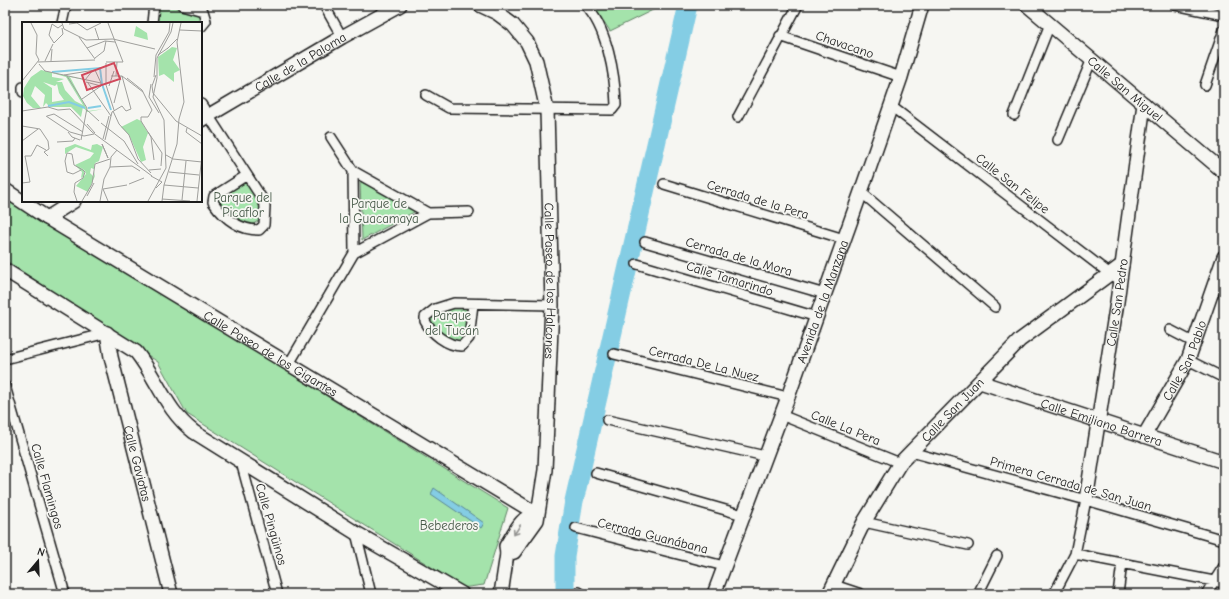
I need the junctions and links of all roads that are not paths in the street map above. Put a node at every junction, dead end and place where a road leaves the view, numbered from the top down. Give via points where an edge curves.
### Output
1 (66, 5) edge
2 (154, 5) edge
3 (182, 5) edge
4 (324, 5) edge
5 (400, 5) edge
6 (480, 5) edge
7 (585, 5) edge
8 (798, 5) edge
9 (922, 5) edge
10 (1027, 5) edge
11 (1175, 5) edge
12 (1224, 15) edge
13 (62, 22) edge
14 (152, 22) edge
15 (1050, 24) junction
16 (202, 26) edge
17 (1224, 30) edge
18 (780, 36) junction
19 (342, 37) junction
20 (1092, 59) junction
21 (901, 77) junction
22 (1205, 85) dead end
23 (426, 95) dead end
24 (1144, 104) junction
25 (891, 106) junction
26 (547, 110) junction
27 (203, 113) edge
28 (1014, 115) dead end
29 (738, 117) dead end
30 (331, 137) dead end
31 (1058, 140) dead end
32 (353, 171) junction
33 (1224, 172) edge
34 (247, 175) junction
35 (664, 184) dead end
36 (5, 190) edge
37 (861, 192) junction
38 (22, 201) edge
39 (23, 202) edge
40 (72, 202) edge
41 (469, 212) dead end
42 (428, 214) junction
43 (47, 218) junction
44 (844, 240) junction
45 (645, 242) dead end
46 (354, 253) junction
47 (1223, 262) edge
48 (637, 264) dead end
49 (1122, 265) junction
50 (5, 270) edge
51 (1109, 274) junction
52 (1120, 281) junction
53 (825, 294) junction
54 (473, 304) junction
55 (552, 305) junction
56 (995, 307) dead end
57 (817, 317) junction
58 (1170, 330) dead end
59 (107, 333) junction
60 (1195, 343) junction
61 (614, 354) dead end
62 (5, 359) edge
63 (1188, 360) junction
64 (289, 364) junction
65 (1224, 378) edge
66 (980, 382) junction
67 (5, 386) edge
68 (788, 398) junction
69 (781, 415) junction
70 (607, 420) dead end
71 (1099, 421) junction
72 (1144, 436) junction
73 (911, 452) junction
74 (765, 456) junction
75 (241, 462) junction
76 (1224, 462) edge
77 (900, 463) junction
78 (596, 473) dead end
79 (1086, 500) junction
80 (538, 514) junction
81 (743, 515) junction
82 (864, 522) junction
83 (576, 528) dead end
84 (356, 533) junction
85 (1224, 540) edge
86 (968, 545) dead end
87 (1075, 554) junction
88 (997, 556) dead end
89 (1122, 563) junction
90 (724, 566) junction
91 (1224, 566) edge
92 (1215, 581) junction
93 (1224, 584) edge
94 (832, 590) edge
95 (65, 594) edge
96 (171, 594) edge
97 (277, 594) edge
98 (371, 594) edge
99 (462, 594) edge
100 (501, 594) edge
101 (714, 594) edge
102 (861, 594) edge
103 (978, 594) edge
104 (1054, 594) edge
105 (1118, 594) edge
106 (1206, 594) edge

1 - 13 street
2 - 14 street
3 - 16 street via 203,11 206,21
4 - 19 street
5 - 19 street, Calle de la Paloma
6 - 26 street, Calle Paseo de los Halcones via 508,21 527,42 536,60
7 - 26 street via 597,21 605,43 615,86 616,105 612,110
8 - 18 street
9 - 21 street, Avenida de la Manzana
10 - 15 street, Calle San Miguel
11 - 12 street
15 - 20 street, Calle San Miguel
15 - 28 street
17 - 22 street
18 - 21 street, Chavacano
18 - 29 street
19 - 27 street, Calle de la Paloma
20 - 24 street, Calle San Miguel
20 - 31 street
21 - 25 street, Avenida de la Manzana
23 - 26 street via 449,108
24 - 33 street, Calle San Miguel
24 - 49 street, Calle San Pedro
25 - 37 street, Avenida de la Manzana
25 - 51 street, Calle San Felipe
26 - 55 street, Calle Paseo de los Halcones
27 - 34 street
30 - 32 street
32 - 42 street
32 - 46 street
34 - 34 street via 265,202 264,225 259,230 236,225 220,212 213,202 214,196
35 - 44 street, Cerrada de la Pera
36 - 38 street, Calle Paseo de los Gigantes
37 - 44 street, Avenida de la Manzana
37 - 56 street
39 - 43 street, Calle Paseo de los Gigantes
40 - 43 street
41 - 42 street
42 - 46 street
43 - 64 street, Calle Paseo de los Gigantes
44 - 53 street, Avenida de la Manzana
45 - 53 street, Cerrada de la Mora
46 - 64 street
47 - 60 street, Calle San Pablo
48 - 57 street, Calle Tamarindo
49 - 51 street, Calle San Juan
49 - 52 street, Calle San Pedro
50 - 59 street
51 - 52 street, Calle San Felipe
51 - 66 street, Calle San Juan via 1020,340
52 - 71 street, Calle San Pedro
53 - 57 street, Avenida de la Manzana
54 - 54 street via 444,304 430,312 425,321 437,336 462,346 469,338
54 - 55 street
55 - 80 street, Calle Paseo de los Halcones via 545,470
57 - 68 street, Avenida de la Manzana
58 - 60 street
59 - 62 street
59 - 75 street via 136,352 144,361 173,413 182,423
59 - 96 street, Calle Gaviotas
60 - 63 street, Calle San Pablo
61 - 68 street, Cerrada De La Nuez
63 - 65 street
63 - 72 street, Calle San Pablo
64 - 80 street, Calle Paseo de los Gigantes
66 - 71 street, Calle Emiliano Barrera
66 - 73 street, Calle San Juan
67 - 95 street, Calle Flamingos
68 - 69 street, Avenida de la Manzana
69 - 74 street, Avenida de la Manzana
69 - 77 street, Calle La Pera
70 - 74 street
71 - 72 street, Calle Emiliano Barrera
71 - 79 street, Calle San Pedro
72 - 76 street, Calle Emiliano Barrera
73 - 77 street, Calle San Juan
73 - 79 street, Primera Cerrada de San Juan
74 - 81 street, Avenida de la Manzana
75 - 84 street
75 - 97 street, Calle Pingüinos
77 - 82 street, Calle San Juan
78 - 81 street
79 - 85 street, Primera Cerrada de San Juan
79 - 87 street
80 - 100 street, Calle Paseo de los Halcones via 537,520 514,552 507,554
81 - 90 street, Avenida de la Manzana
82 - 86 street
82 - 94 street, Calle San Juan
83 - 90 street, Cerrada Guanábana
84 - 98 street
84 - 99 street
87 - 89 street
87 - 104 street
88 - 103 street
89 - 92 street
89 - 105 street
90 - 101 street, Avenida de la Manzana
91 - 92 street
92 - 93 street
92 - 106 street
94 - 102 street

